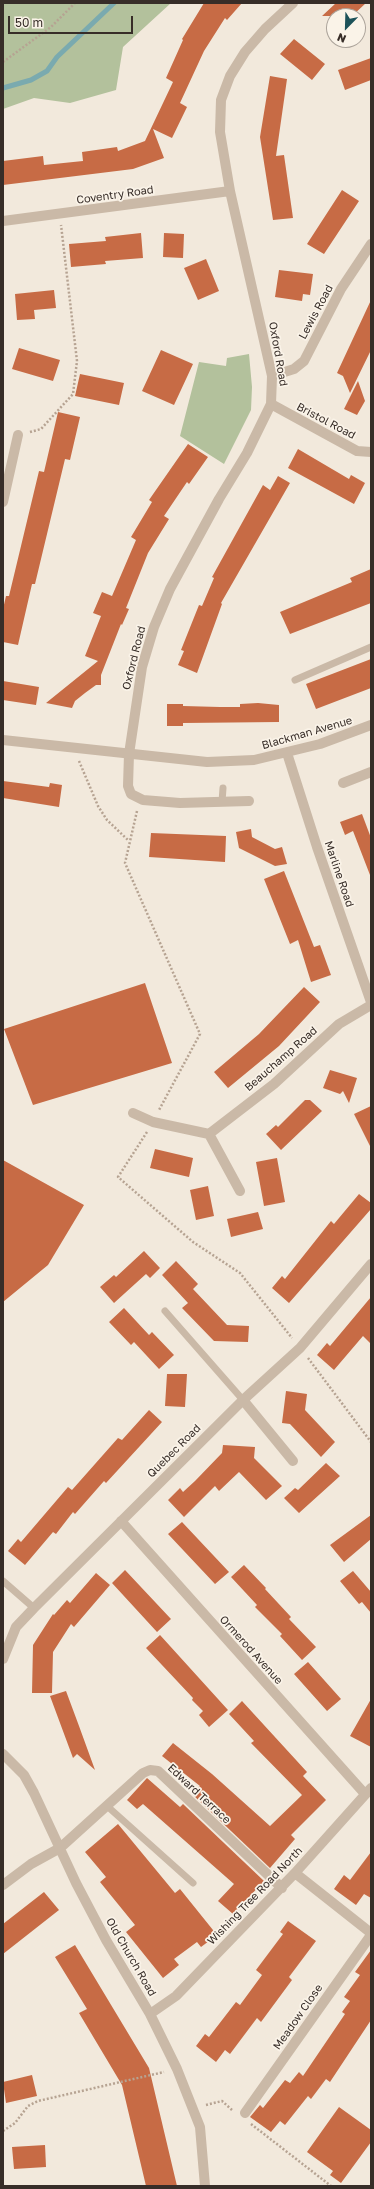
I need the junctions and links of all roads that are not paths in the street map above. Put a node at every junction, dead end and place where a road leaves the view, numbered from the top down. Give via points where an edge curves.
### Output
1 (293, 3) edge
2 (230, 191) junction
3 (3, 222) edge
4 (371, 244) edge
5 (272, 376) junction
6 (272, 404) junction
7 (18, 435) road end
8 (371, 452) edge
9 (3, 502) edge
10 (371, 647) edge
11 (295, 680) dead end
12 (371, 725) edge
13 (3, 740) edge
14 (287, 753) junction
15 (129, 754) junction
16 (371, 772) edge
17 (343, 783) dead end
18 (223, 788) dead end
19 (249, 801) dead end
20 (222, 802) junction
21 (371, 1003) edge
22 (133, 1113) dead end
23 (209, 1134) junction
24 (240, 1190) dead end
25 (371, 1264) edge
26 (165, 1311) dead end
27 (243, 1400) junction
28 (294, 1461) dead end
29 (121, 1521) junction
30 (3, 1581) edge
31 (34, 1608) junction
32 (3, 1659) edge
33 (3, 1754) edge
34 (368, 1791) edge
35 (107, 1806) junction
36 (60, 1848) junction
37 (295, 1873) junction
38 (193, 1883) dead end
39 (3, 1885) edge
40 (282, 1888) junction
41 (371, 1934) edge
42 (150, 2014) junction
43 (247, 2118) road end
44 (205, 2186) edge

1 - 2 street, Oxford Road via 264,29 245,52 230,76 221,100 220,132
2 - 3 street, Coventry Road
2 - 5 street, Oxford Road
4 - 5 street, Lewis Road via 341,289 304,361 294,369
5 - 6 street, Oxford Road
6 - 8 street, Bristol Road via 357,451
6 - 15 street, Oxford Road via 170,589 154,627 142,667
7 - 9 street
10 - 11 lane
12 - 14 street, Blackman Avenue
13 - 15 street, Blackman Avenue
14 - 15 street, Blackman Avenue via 254,760 207,762
14 - 21 street, Marline Road
15 - 20 street via 128,786 132,794 143,800 180,803
16 - 17 street
18 - 20 lane
19 - 20 street
21 - 23 street, Beauchamp Road via 339,1024 274,1084
22 - 23 street via 153,1122
23 - 24 street
25 - 27 street, Quebec Road via 300,1348
26 - 27 lane
27 - 28 street
27 - 29 street, Quebec Road
29 - 31 street, Quebec Road
29 - 34 street, Ormerod Avenue
30 - 31 lane
31 - 32 street, Quebec Road via 16,1627
33 - 36 street, Old Church Road via 24,1774
34 - 37 street, Wishing Tree Road North
35 - 36 street, Edward Terrace
35 - 38 lane
35 - 40 street, Edward Terrace via 143,1773 150,1770 158,1771
36 - 39 street, Edward Terrace via 31,1864
36 - 42 street, Old Church Road via 106,1940
37 - 40 street, Wishing Tree Road North
37 - 41 street
40 - 42 street, Wishing Tree Road North via 176,1996
41 - 43 street, Meadow Close
42 - 44 street, Old Church Road via 194,2108 200,2127

